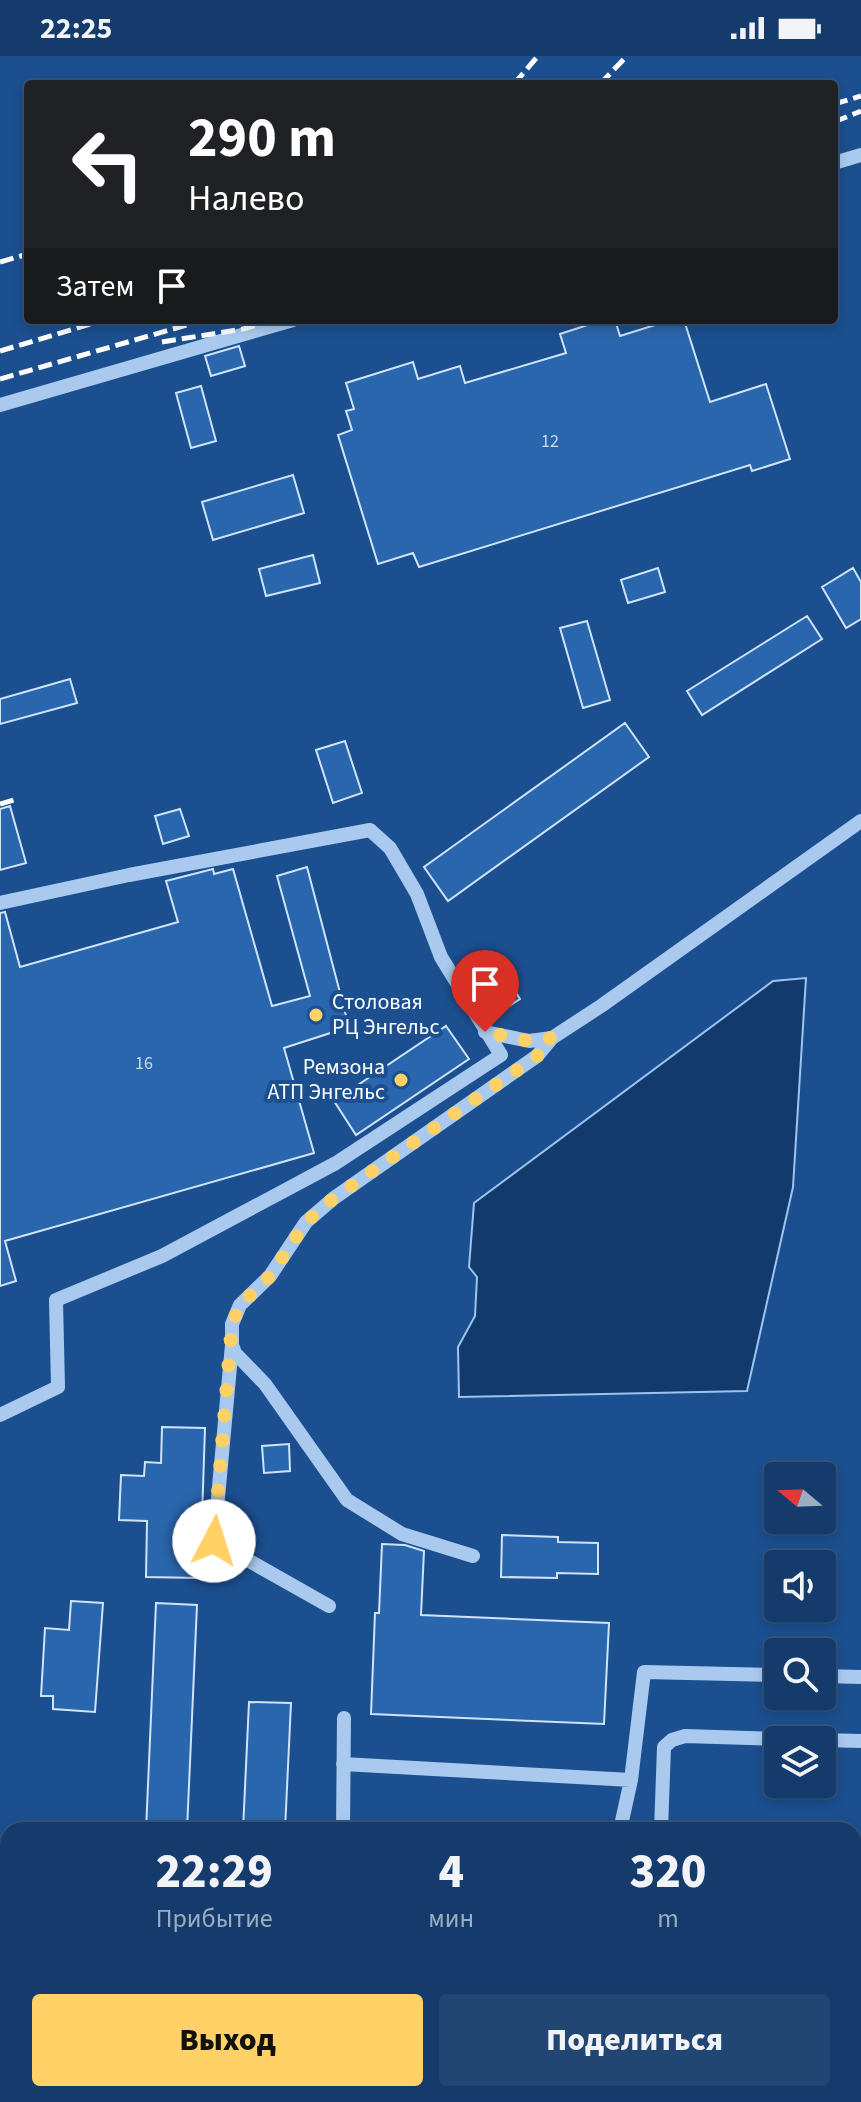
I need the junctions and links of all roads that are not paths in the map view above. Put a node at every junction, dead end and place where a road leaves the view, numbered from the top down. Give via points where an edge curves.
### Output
1 (861, 155) edge
2 (838, 162) edge
3 (279, 324) edge
4 (0, 405) edge
5 (861, 821) edge
6 (0, 903) edge
7 (485, 1032) junction
8 (552, 1038) junction
9 (232, 1345) junction
10 (0, 1415) edge
11 (473, 1556) dead end
12 (329, 1606) dead end
13 (764, 1675) edge
14 (836, 1676) edge
15 (861, 1677) edge
16 (344, 1718) dead end
17 (764, 1738) edge
18 (836, 1740) edge
19 (861, 1741) edge
20 (343, 1764) junction
21 (631, 1780) junction
22 (343, 1822) edge
23 (622, 1822) edge
24 (661, 1822) edge

1 - 2 lane
3 - 4 lane
5 - 8 lane
6 - 7 lane via 370,830 390,848 417,894 441,957
7 - 8 lane via 529,1041
7 - 10 lane via 501,1055 336,1163 162,1256 56,1300 58,1387
8 - 9 lane via 537,1056 306,1222 270,1276 240,1305 232,1324
9 - 11 lane via 347,1500 402,1534
9 - 12 lane via 214,1541
13 - 21 lane via 644,1672
14 - 15 lane
16 - 20 lane
17 - 24 lane via 672,1740 664,1747
18 - 19 lane
20 - 21 lane
20 - 22 lane
21 - 23 lane

